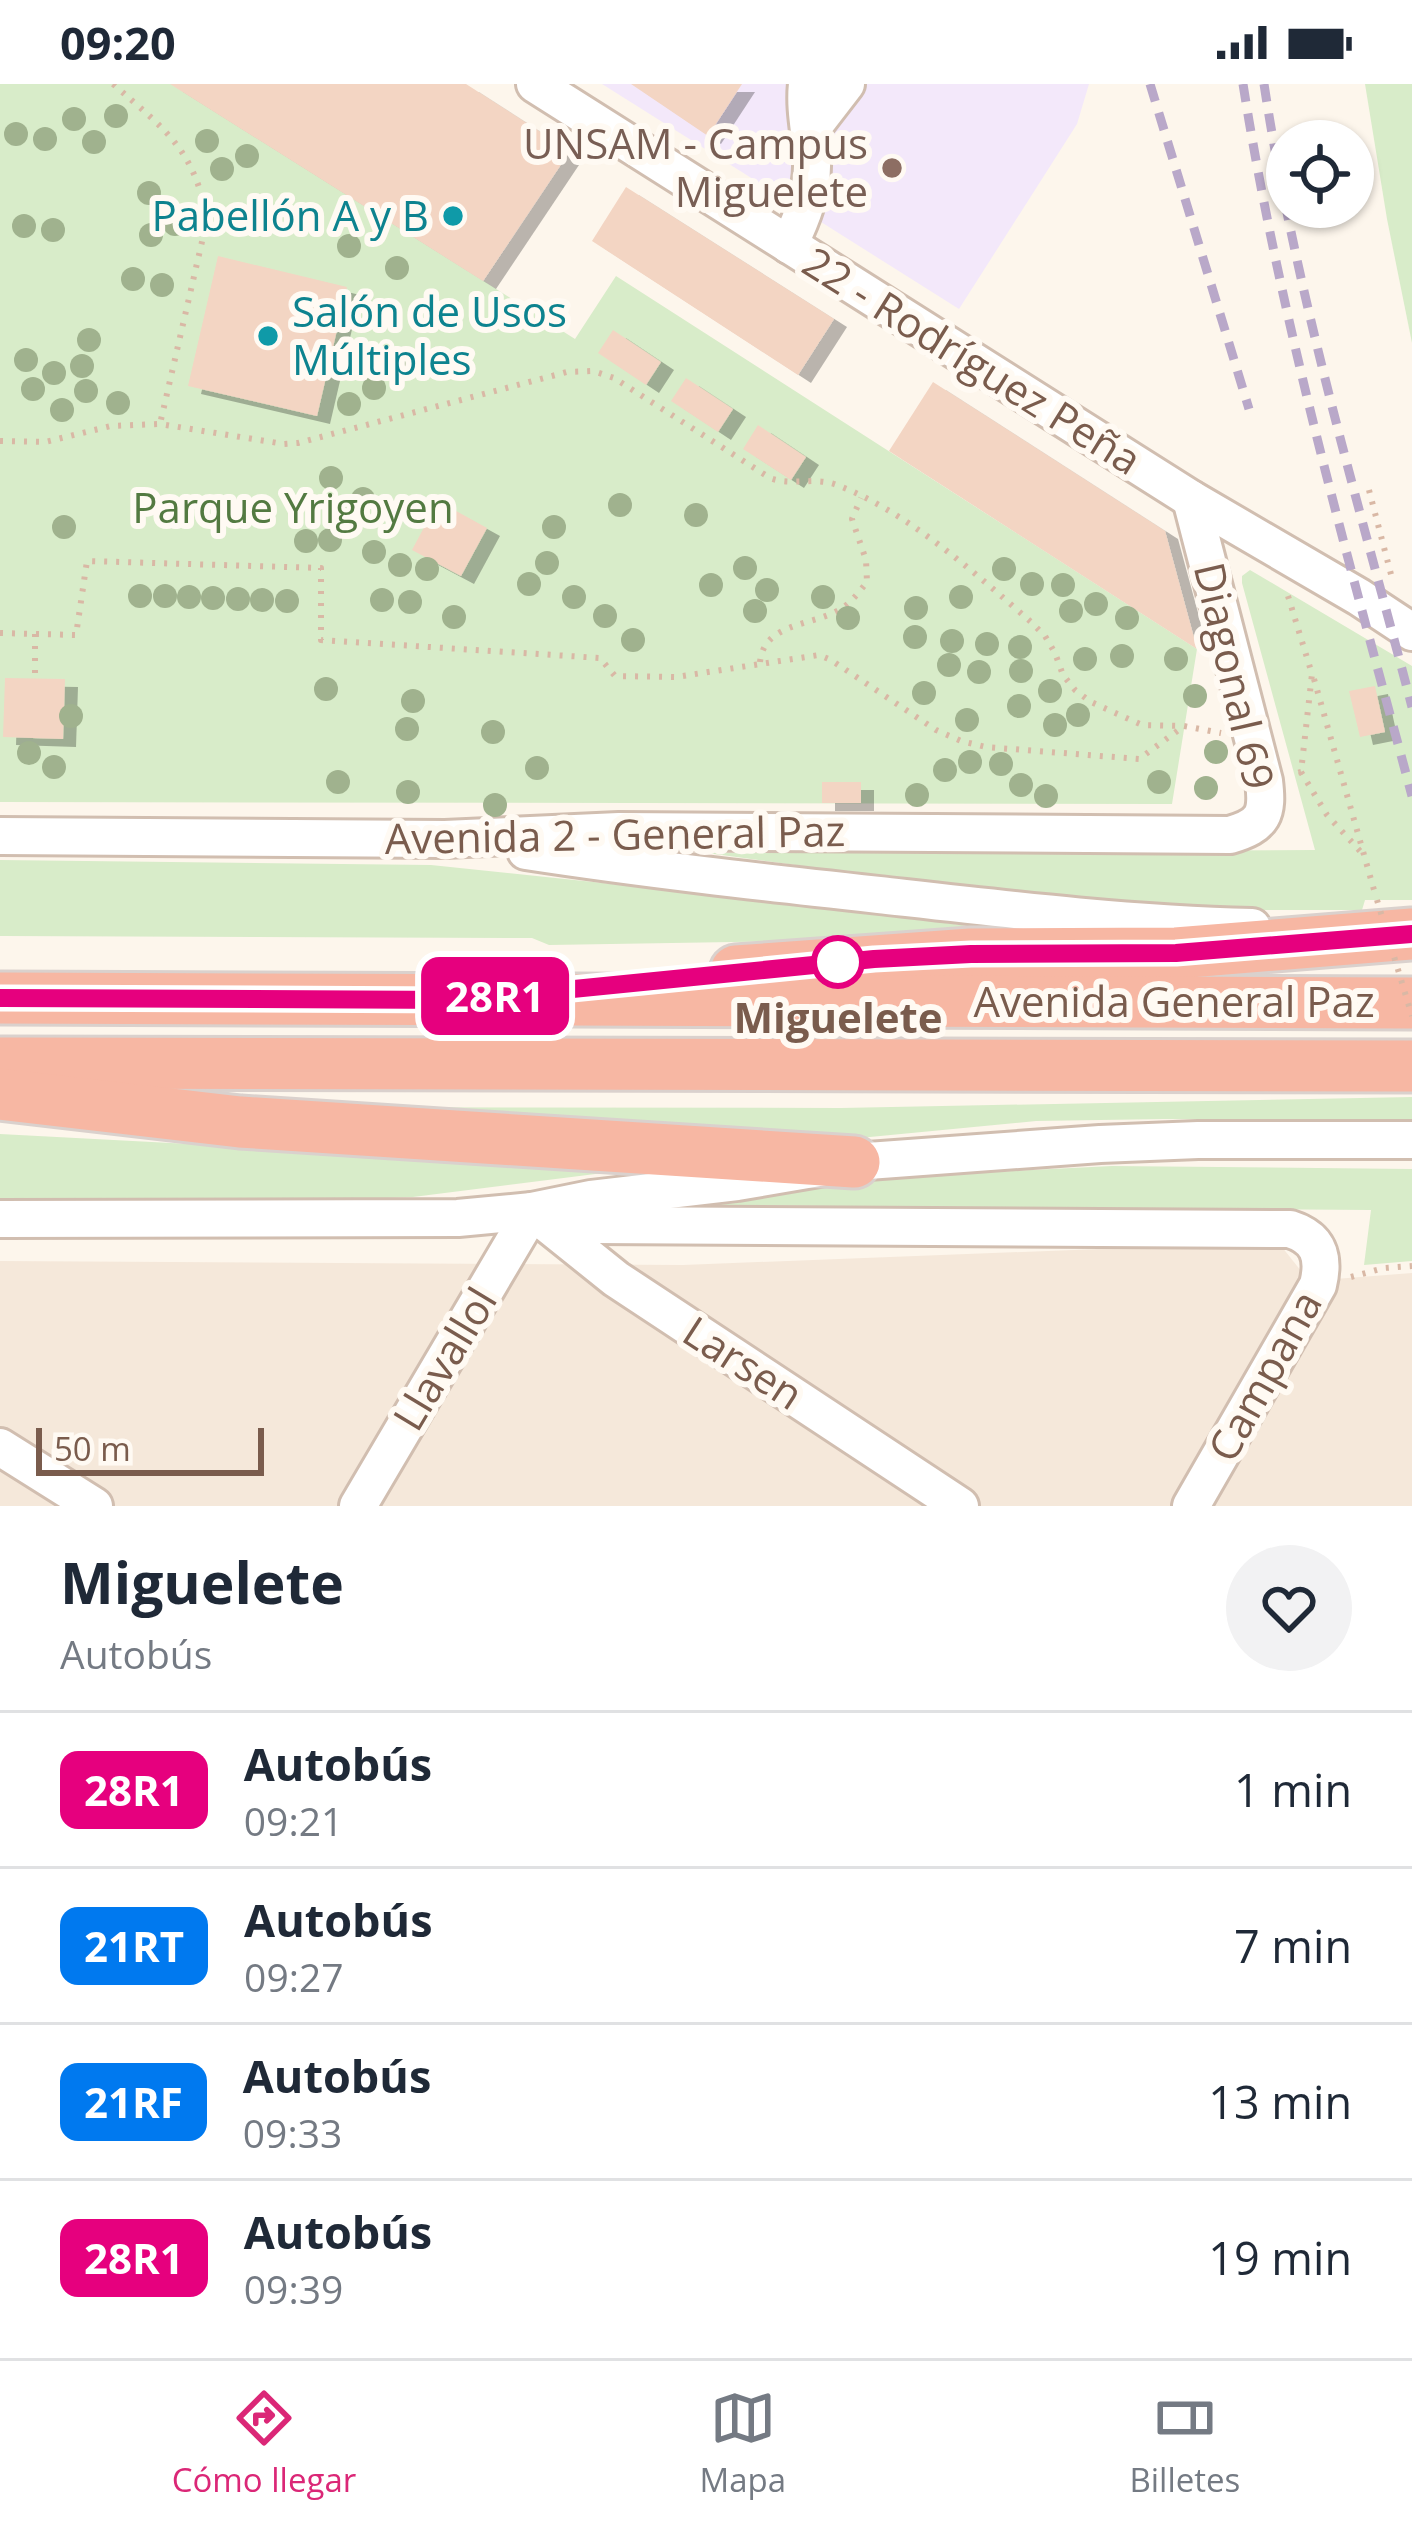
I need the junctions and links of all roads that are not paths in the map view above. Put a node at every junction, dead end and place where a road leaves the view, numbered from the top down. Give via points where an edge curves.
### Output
1 (536, 84) edge
2 (807, 84) edge
3 (846, 84) edge
4 (809, 132) junction
5 (789, 245) junction
6 (1191, 499) junction
7 (1408, 629) edge
8 (1230, 835) joint
9 (0, 836) edge
10 (445, 839) junction
11 (1400, 921) edge
12 (0, 998) edge
13 (462, 1000) junction
14 (1412, 1003) edge
15 (0, 1063) edge
16 (1412, 1066) edge
17 (0, 1094) edge
18 (1412, 1140) edge
19 (854, 1162) junction
20 (532, 1211) junction
21 (0, 1219) edge
22 (0, 1447) edge
23 (94, 1506) edge
24 (358, 1506) edge
25 (960, 1506) edge
26 (1191, 1506) edge

1 - 5 street, 22 - Rodríguez Peña
2 - 4 street
3 - 4 street
4 - 5 street via 805,212
5 - 6 street, 22 - Rodríguez Peña
6 - 7 street, 22 - Rodríguez Peña
6 - 8 street, Diagonal 69 via 1266,800 1259,821
8 - 10 street, Avenida 2 - General Paz via 619,831
9 - 10 street, Avenida 2 - General Paz
10 - 11 street, Avenida General Paz via 977,906 1214,926
11 - 13 highway via 1176,953 874,959
12 - 13 highway, Avenida General Paz
13 - 14 highway, Avenida General Paz
15 - 16 highway, Avenida General Paz
17 - 19 highway via 240,1121
18 - 19 street via 1119,1143
19 - 20 street
20 - 21 street
20 - 24 street, Llavallol
20 - 25 street, Larsen via 616,1279
20 - 26 street, Campana via 594,1225 1304,1233 1321,1255 1318,1285
22 - 23 street

